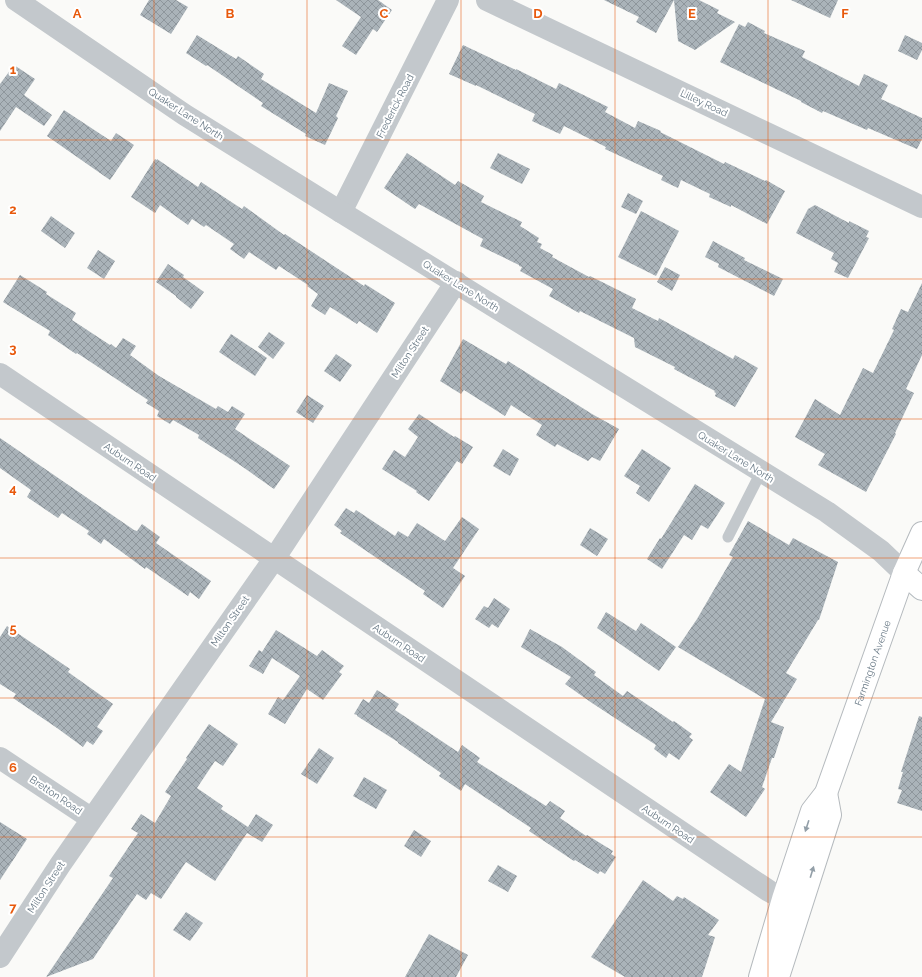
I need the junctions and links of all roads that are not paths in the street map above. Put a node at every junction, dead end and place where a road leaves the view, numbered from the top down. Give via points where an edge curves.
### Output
1 (16, 0) edge
2 (448, 0) edge
3 (487, 0) edge
4 (922, 207) edge
5 (341, 212) junction
6 (456, 282) junction
7 (0, 374) edge
8 (761, 472) junction
9 (922, 533) edge
10 (728, 538) dead end
11 (274, 559) junction
12 (904, 573) junction
13 (922, 588) edge
14 (0, 758) edge
15 (92, 819) junction
16 (792, 904) junction
17 (0, 957) edge
18 (774, 974) edge

1 - 5 street, Quaker Lane North via 185,115
2 - 5 street, Frederick Road
3 - 4 street, Lilley Road
5 - 6 street, Quaker Lane North
6 - 8 street, Quaker Lane North
6 - 11 street, Milton Street
7 - 11 street, Auburn Road
8 - 10 lane
8 - 12 street, Quaker Lane North via 827,512 881,551
9 - 12 main road, Farmington Avenue
11 - 15 street, Milton Street
11 - 16 street, Auburn Road
12 - 13 main road
12 - 16 main road, Farmington Avenue via 826,793 812,812
14 - 15 street, Bretton Road
15 - 17 street, Milton Street
16 - 18 main road, Farmington Avenue

